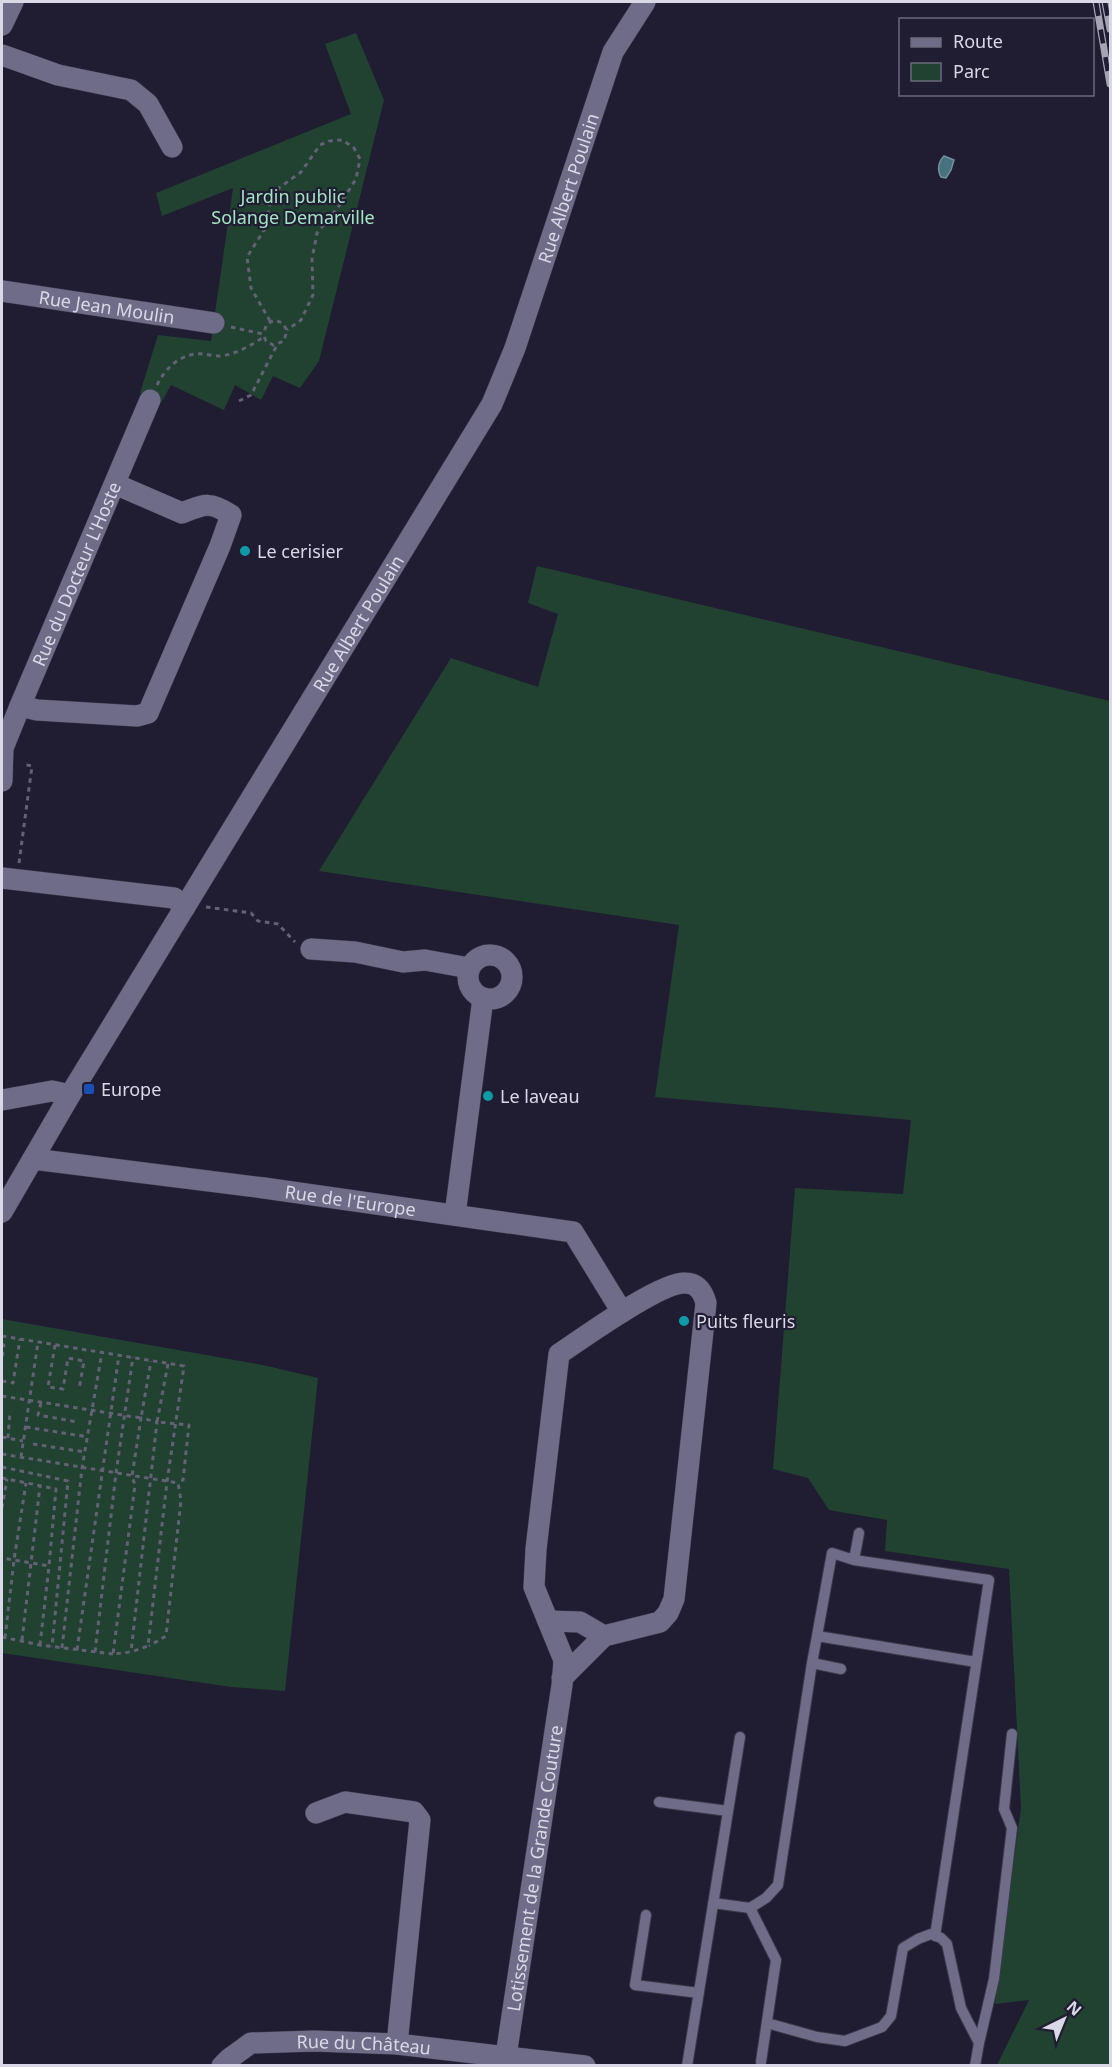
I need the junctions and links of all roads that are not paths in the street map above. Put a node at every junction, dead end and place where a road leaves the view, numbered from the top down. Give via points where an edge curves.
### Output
1 (13, 2) edge
2 (645, 2) edge
3 (2, 25) edge
4 (2, 55) edge
5 (172, 147) dead end
6 (2, 291) edge
7 (214, 323) road end
8 (150, 400) road end
9 (115, 484) junction
10 (20, 706) junction
11 (3, 759) edge
12 (6, 871) edge
13 (186, 906) junction
14 (311, 949) road end
15 (469, 968) junction
16 (483, 998) junction
17 (70, 1095) junction
18 (2, 1100) edge
19 (33, 1159) junction
20 (2, 1212) edge
21 (455, 1215) junction
22 (622, 1312) junction
23 (859, 1533) dead end
24 (854, 1560) junction
25 (548, 1621) junction
26 (604, 1636) junction
27 (817, 1636) junction
28 (976, 1662) junction
29 (812, 1663) junction
30 (842, 1669) dead end
31 (562, 1678) junction
32 (1012, 1734) dead end
33 (740, 1737) dead end
34 (659, 1802) dead end
35 (728, 1811) junction
36 (316, 1814) dead end
37 (713, 1903) junction
38 (750, 1908) junction
39 (646, 1915) dead end
40 (934, 1936) junction
41 (699, 1994) junction
42 (767, 2023) junction
43 (979, 2043) junction
44 (397, 2044) junction
45 (506, 2056) junction
46 (761, 2062) dead end
47 (222, 2066) edge
48 (585, 2066) edge
49 (687, 2066) edge
50 (975, 2066) edge

1 - 3 street
2 - 13 street, Rue Albert Poulain via 613,52 515,348 492,404
4 - 5 street via 58,75 131,90 148,105
6 - 7 street, Rue Jean Moulin
8 - 9 street, Rue du Docteur L'Hoste
9 - 10 street, Rue du Docteur L'Hoste
9 - 10 street via 182,513 202,505 218,506 231,515 207,578 148,713 137,716
10 - 11 street, Rue du Docteur L'Hoste
12 - 13 street via 174,898
13 - 17 street, Rue Albert Poulain
14 - 15 street
15 - 16 street via 471,989
15 - 16 street via 479,958 493,955 510,968 509,989 497,998
16 - 21 street
17 - 18 street via 52,1091
17 - 19 street, Rue Albert Poulain
19 - 20 street, Rue Albert Poulain
19 - 21 street, Rue de l'Europe
21 - 22 street, Rue de l'Europe via 573,1232
22 - 25 street, Lotissement de la Grande Couture via 559,1354 534,1587
22 - 26 street, Lotissement de la Grande Couture via 674,1284 686,1282 704,1293 706,1303 674,1599 660,1622
23 - 24 lane
24 - 27 lane via 832,1553
24 - 28 lane via 989,1580
25 - 26 street via 580,1622
25 - 31 street, Lotissement de la Grande Couture via 564,1660
26 - 31 street
27 - 28 lane
27 - 29 lane
28 - 40 lane
29 - 30 lane
29 - 38 lane via 778,1885
31 - 45 street, Lotissement de la Grande Couture
32 - 43 lane via 1004,1809 1012,1827 994,1979
33 - 35 lane
34 - 35 lane
35 - 37 lane
36 - 44 street via 345,1802 414,1812 420,1820
37 - 38 lane
37 - 41 lane
38 - 42 lane via 776,1960
39 - 41 lane via 634,1985
40 - 42 lane via 903,1948 891,2016 882,2027 845,2041
40 - 43 lane via 946,1944 961,2008
41 - 49 lane
42 - 46 lane
43 - 50 lane
44 - 45 street, Rue du Château
44 - 47 street, Rue du Château via 251,2043
45 - 48 street, Rue du Château

